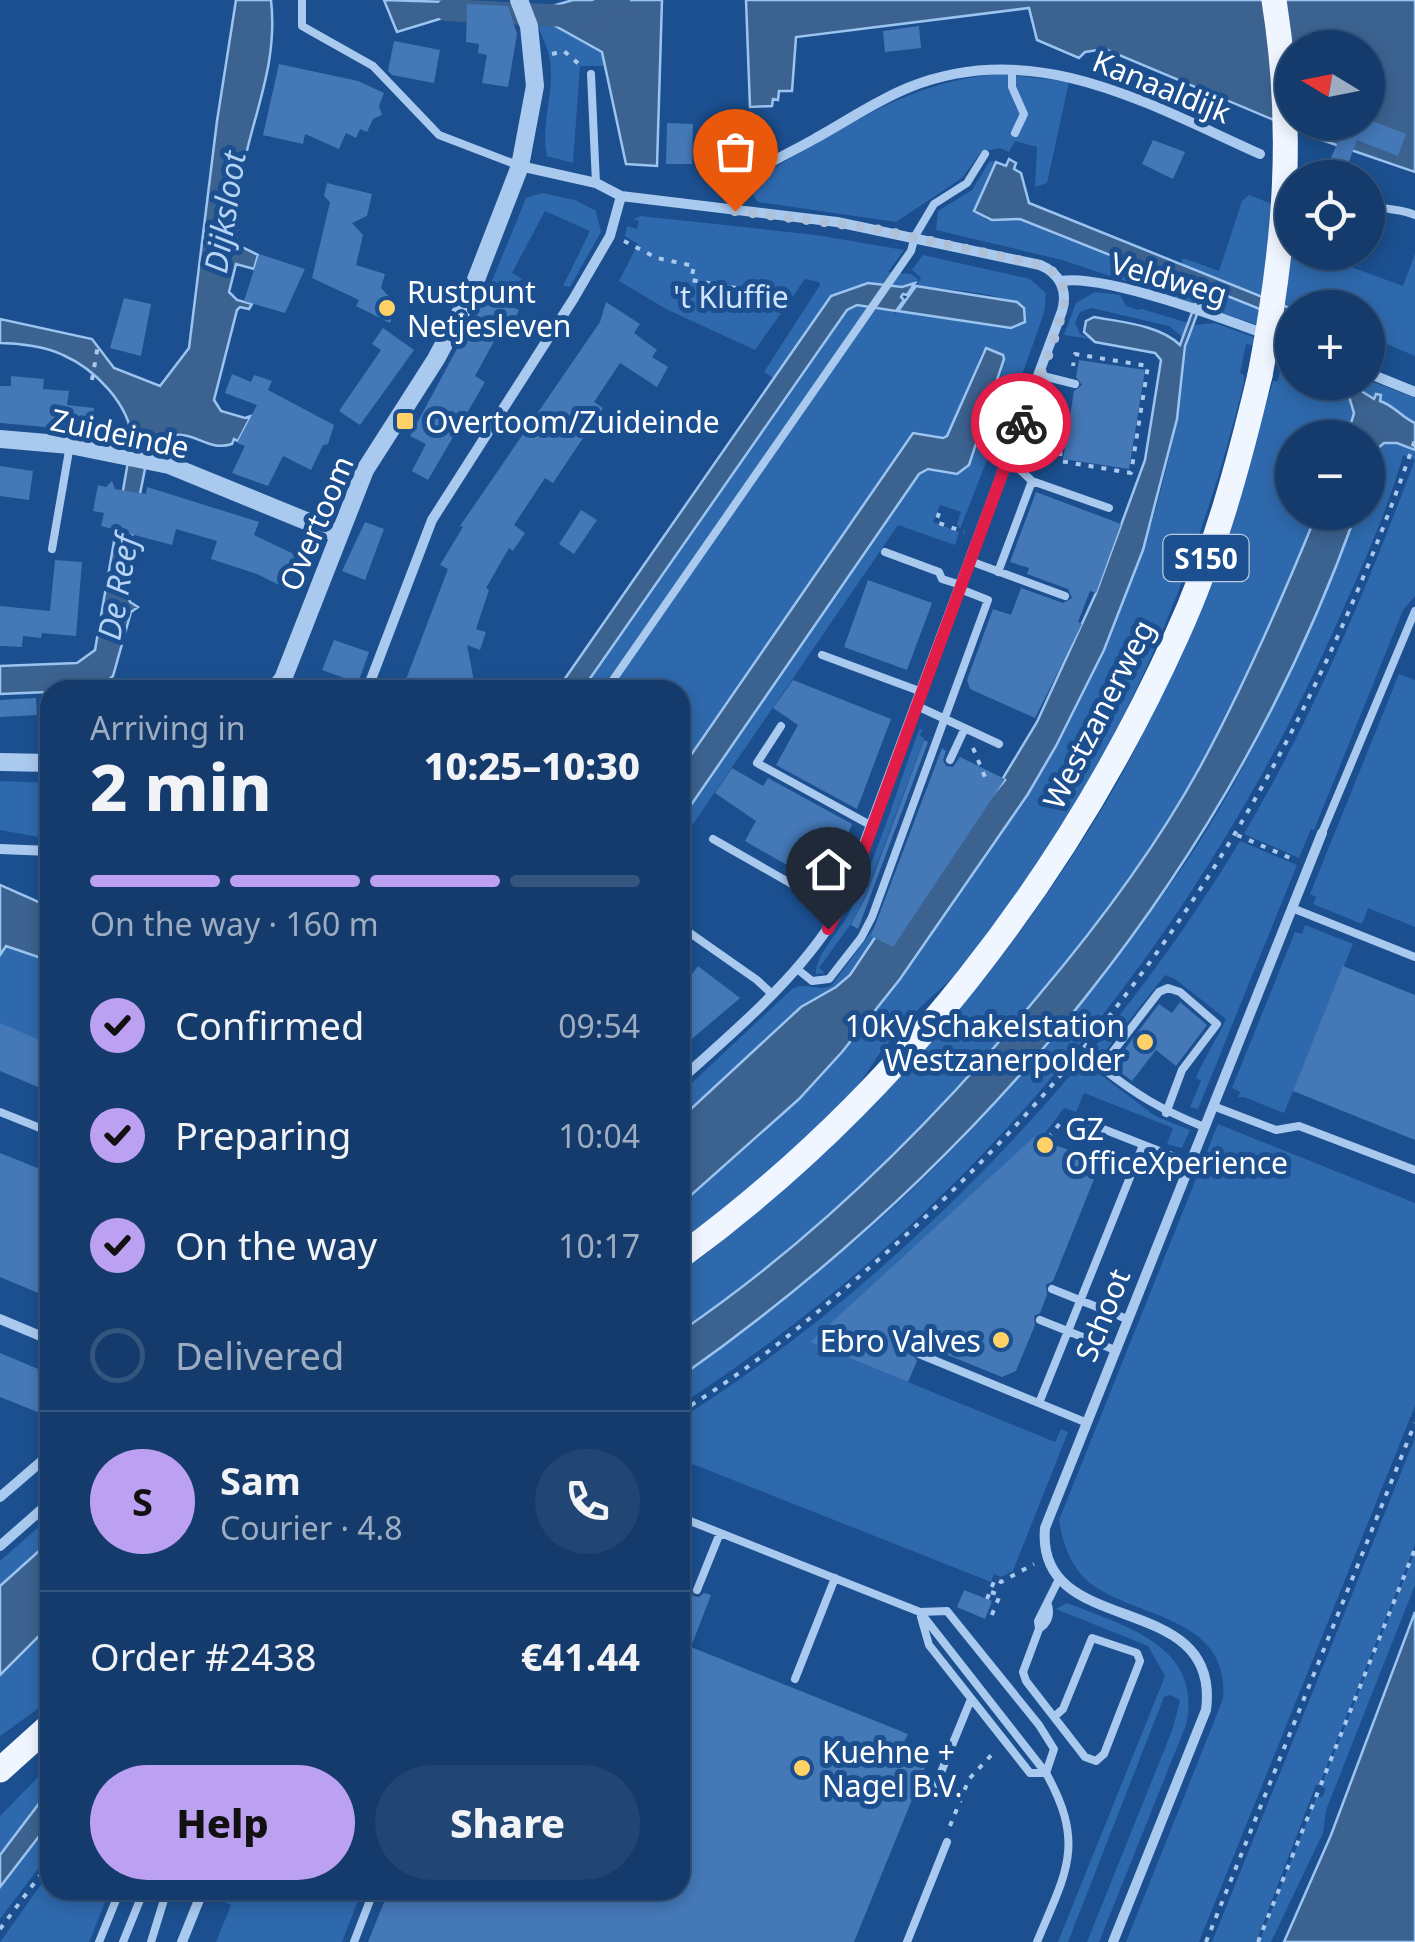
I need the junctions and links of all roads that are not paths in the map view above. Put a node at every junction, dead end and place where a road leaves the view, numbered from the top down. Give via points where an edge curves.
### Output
1 (302, 0) edge
2 (1274, 0) edge
3 (521, 2) edge
4 (1012, 70) junction
5 (591, 74) road end
6 (1015, 133) dead end
7 (985, 154) dead end
8 (1260, 154) dead end
9 (520, 166) junction
10 (596, 183) junction
11 (621, 196) junction
12 (1385, 210) edge
13 (735, 211) junction
14 (1415, 215) edge
15 (915, 236) junction
16 (1061, 282) junction
17 (1275, 338) edge
18 (1039, 374) junction
19 (1385, 381) edge
20 (1072, 384) road end
21 (1415, 392) edge
22 (0, 439) edge
23 (70, 445) junction
24 (1006, 463) junction
25 (1032, 481) junction
26 (1109, 508) dead end
27 (338, 534) junction
28 (52, 549) dead end
29 (885, 552) dead end
30 (970, 561) junction
31 (998, 572) junction
32 (1042, 573) dead end
33 (1037, 586) junction
34 (960, 587) junction
35 (1065, 596) dead end
36 (1415, 611) edge
37 (1402, 638) junction
38 (1415, 643) edge
39 (822, 655) dead end
40 (282, 680) edge
41 (371, 680) edge
42 (613, 680) edge
43 (922, 692) junction
44 (916, 706) junction
45 (944, 718) junction
46 (781, 726) dead end
47 (965, 728) junction
48 (998, 744) dead end
49 (950, 760) dead end
50 (0, 762) edge
51 (40, 764) edge
52 (872, 826) junction
53 (1322, 833) joint
54 (713, 838) dead end
55 (0, 849) edge
56 (40, 851) edge
57 (1292, 908) junction
58 (839, 911) junction
59 (690, 933) edge
60 (1415, 957) edge
61 (796, 968) junction
62 (772, 994) junction
63 (690, 1071) edge
64 (1213, 1106) junction
65 (0, 1112) edge
66 (1166, 1112) junction
67 (1075, 1118) dead end
68 (1204, 1127) junction
69 (40, 1128) edge
70 (1143, 1144) junction
71 (1190, 1163) junction
72 (1415, 1170) edge
73 (690, 1249) edge
74 (1052, 1289) dead end
75 (1080, 1300) junction
76 (1127, 1319) junction
77 (0, 1320) edge
78 (1040, 1320) dead end
79 (1068, 1331) junction
80 (40, 1336) edge
81 (1114, 1350) junction
82 (919, 1354) dead end
83 (1039, 1403) junction
84 (1086, 1422) junction
85 (40, 1463) edge
86 (0, 1497) edge
87 (40, 1511) edge
88 (690, 1521) edge
89 (720, 1533) junction
90 (0, 1546) edge
91 (835, 1578) junction
92 (1058, 1580) junction
93 (697, 1590) dead end
94 (920, 1612) junction
95 (795, 1679) dead end
96 (976, 1684) junction
97 (971, 1699) junction
98 (1054, 1717) junction
99 (40, 1733) edge
100 (0, 1770) edge
101 (1046, 1773) junction
102 (935, 1787) dead end
103 (947, 1842) road end
104 (116, 1900) edge
105 (140, 1900) edge
106 (164, 1900) edge
107 (199, 1900) edge
108 (370, 1900) edge
109 (99, 1942) edge
110 (123, 1942) edge
111 (151, 1942) edge
112 (182, 1942) edge
113 (354, 1942) edge
114 (907, 1942) edge
115 (1038, 1942) edge
116 (1113, 1942) edge

1 - 9 lane via 302,26 374,66 439,135
2 - 73 main road, Westzanerweg / S150, bridge via 1287,172 1278,281 1242,448 1179,632 1078,827 969,978 846,1114
3 - 9 street, Overtoom via 535,86
4 - 6 lane via 1024,114
4 - 8 street, Kanaaldijk via 1099,84
4 - 13 street, Kanaaldijk via 959,73 895,94 747,176
5 - 10 lane
7 - 15 lane via 967,182 934,204
9 - 10 street, Veldweg
9 - 27 street, Overtoom via 470,295 364,470
10 - 11 street, Veldweg
11 - 13 street, Veldweg
11 - 41 street via 610,236 574,298 432,520
12 - 14 lane
13 - 15 street, Veldweg
15 - 16 street, Veldweg via 1040,265
15 - 42 lane via 912,252
16 - 17 street, Veldweg via 1090,280
16 - 18 street via 1064,303
18 - 20 lane
18 - 24 street
19 - 21 street
22 - 23 street, Zuideinde
23 - 27 street, Zuideinde via 169,465
23 - 28 lane
24 - 25 lane
24 - 30 street
25 - 26 lane
25 - 31 lane
27 - 40 street, Overtoom
29 - 34 lane via 940,572
30 - 31 lane
30 - 34 street
31 - 33 lane
32 - 33 lane
33 - 35 lane
34 - 43 street
34 - 45 lane via 988,600
36 - 37 lane, Schoot
37 - 38 lane
37 - 53 lane, Schoot
39 - 43 lane
43 - 44 street
44 - 45 lane
44 - 52 street
45 - 47 lane
45 - 61 lane via 867,928 829,979 812,981
46 - 52 lane via 757,763
47 - 48 lane
47 - 49 lane
50 - 51 street
52 - 58 street
53 - 57 street, Schoot
54 - 58 lane
55 - 56 street
57 - 60 lane
57 - 64 street, Schoot
58 - 61 street
59 - 62 lane
61 - 62 street
62 - 63 street
64 - 68 street, Schoot
64 - 72 lane via 1276,1130 1299,1126
65 - 69 lane
66 - 66 lane via 1100,1067 1168,988 1218,1024 1182,1070
66 - 68 lane
67 - 70 lane
68 - 71 street, Schoot
70 - 71 lane
70 - 75 lane
71 - 76 street, Schoot
74 - 75 lane
75 - 76 lane
75 - 79 lane
76 - 81 street, Schoot
77 - 80 street
78 - 79 lane
79 - 81 lane
79 - 83 lane
81 - 84 street, Schoot
82 - 83 lane
83 - 84 lane
84 - 92 street, Schoot via 1048,1516 1046,1558
85 - 86 street
87 - 90 street
88 - 89 lane
89 - 91 lane
89 - 93 lane
91 - 94 lane
91 - 95 lane
92 - 98 lane via 1046,1624 1024,1666 1024,1677
92 - 116 street via 1176,1636 1196,1654 1207,1680 1206,1710
94 - 96 lane
94 - 97 lane via 928,1646
94 - 101 lane via 947,1612 1039,1725 1054,1749
96 - 97 lane
96 - 101 lane
97 - 101 lane via 1030,1773
97 - 102 lane
98 - 98 lane via 1088,1760 1101,1758 1140,1657 1092,1638
99 - 100 main road
101 - 115 lane via 1061,1800 1070,1846
103 - 114 lane
104 - 109 lane
105 - 110 lane
106 - 111 lane
107 - 112 street
108 - 113 lane

